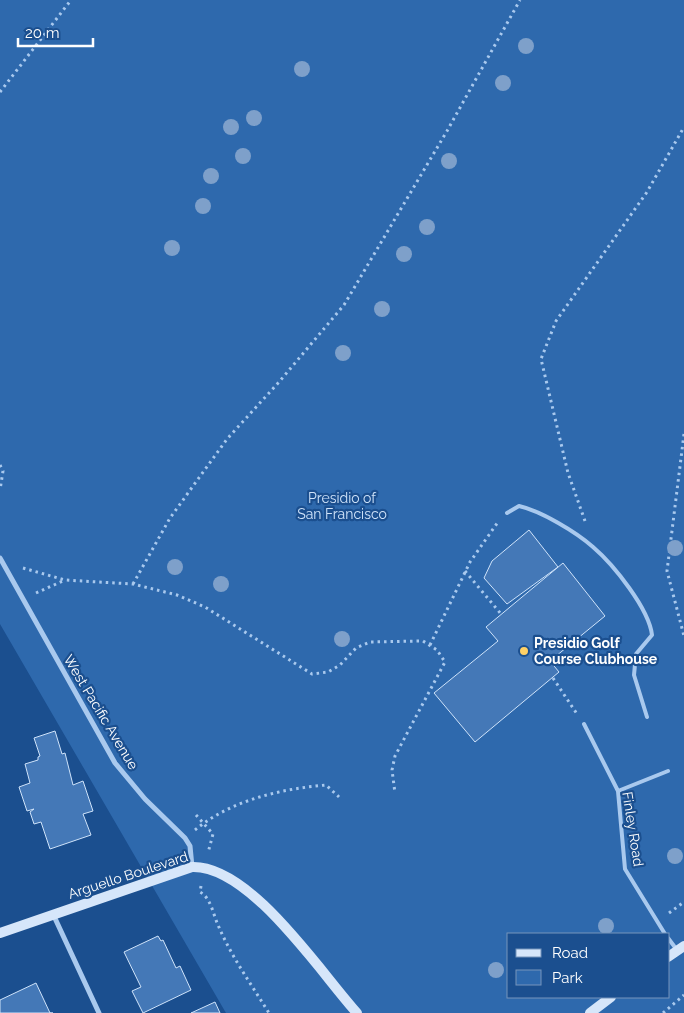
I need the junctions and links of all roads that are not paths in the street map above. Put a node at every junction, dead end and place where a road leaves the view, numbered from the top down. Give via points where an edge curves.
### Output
1 (507, 513) road end
2 (2, 560) edge
3 (647, 717) dead end
4 (584, 724) road end
5 (668, 771) dead end
6 (618, 791) junction
7 (192, 867) junction
8 (53, 914) junction
9 (0, 932) edge
10 (664, 933) edge
11 (669, 939) edge
12 (681, 948) edge
13 (669, 956) edge
14 (610, 998) edge
15 (99, 1013) edge
16 (357, 1013) edge
17 (590, 1013) edge

1 - 3 lane via 519,506 537,510 593,546 633,593 650,622 652,635 636,654 634,675
2 - 7 street, West Pacific Avenue via 116,763 145,799 185,838 190,846
4 - 6 lane, Finley Road
5 - 6 lane
6 - 10 lane, Finley Road via 625,869
7 - 8 street, Arguello Boulevard
7 - 16 street, Arguello Boulevard via 223,873 271,912
8 - 9 street, Arguello Boulevard
8 - 15 street
11 - 12 lane
12 - 13 street
14 - 17 street

